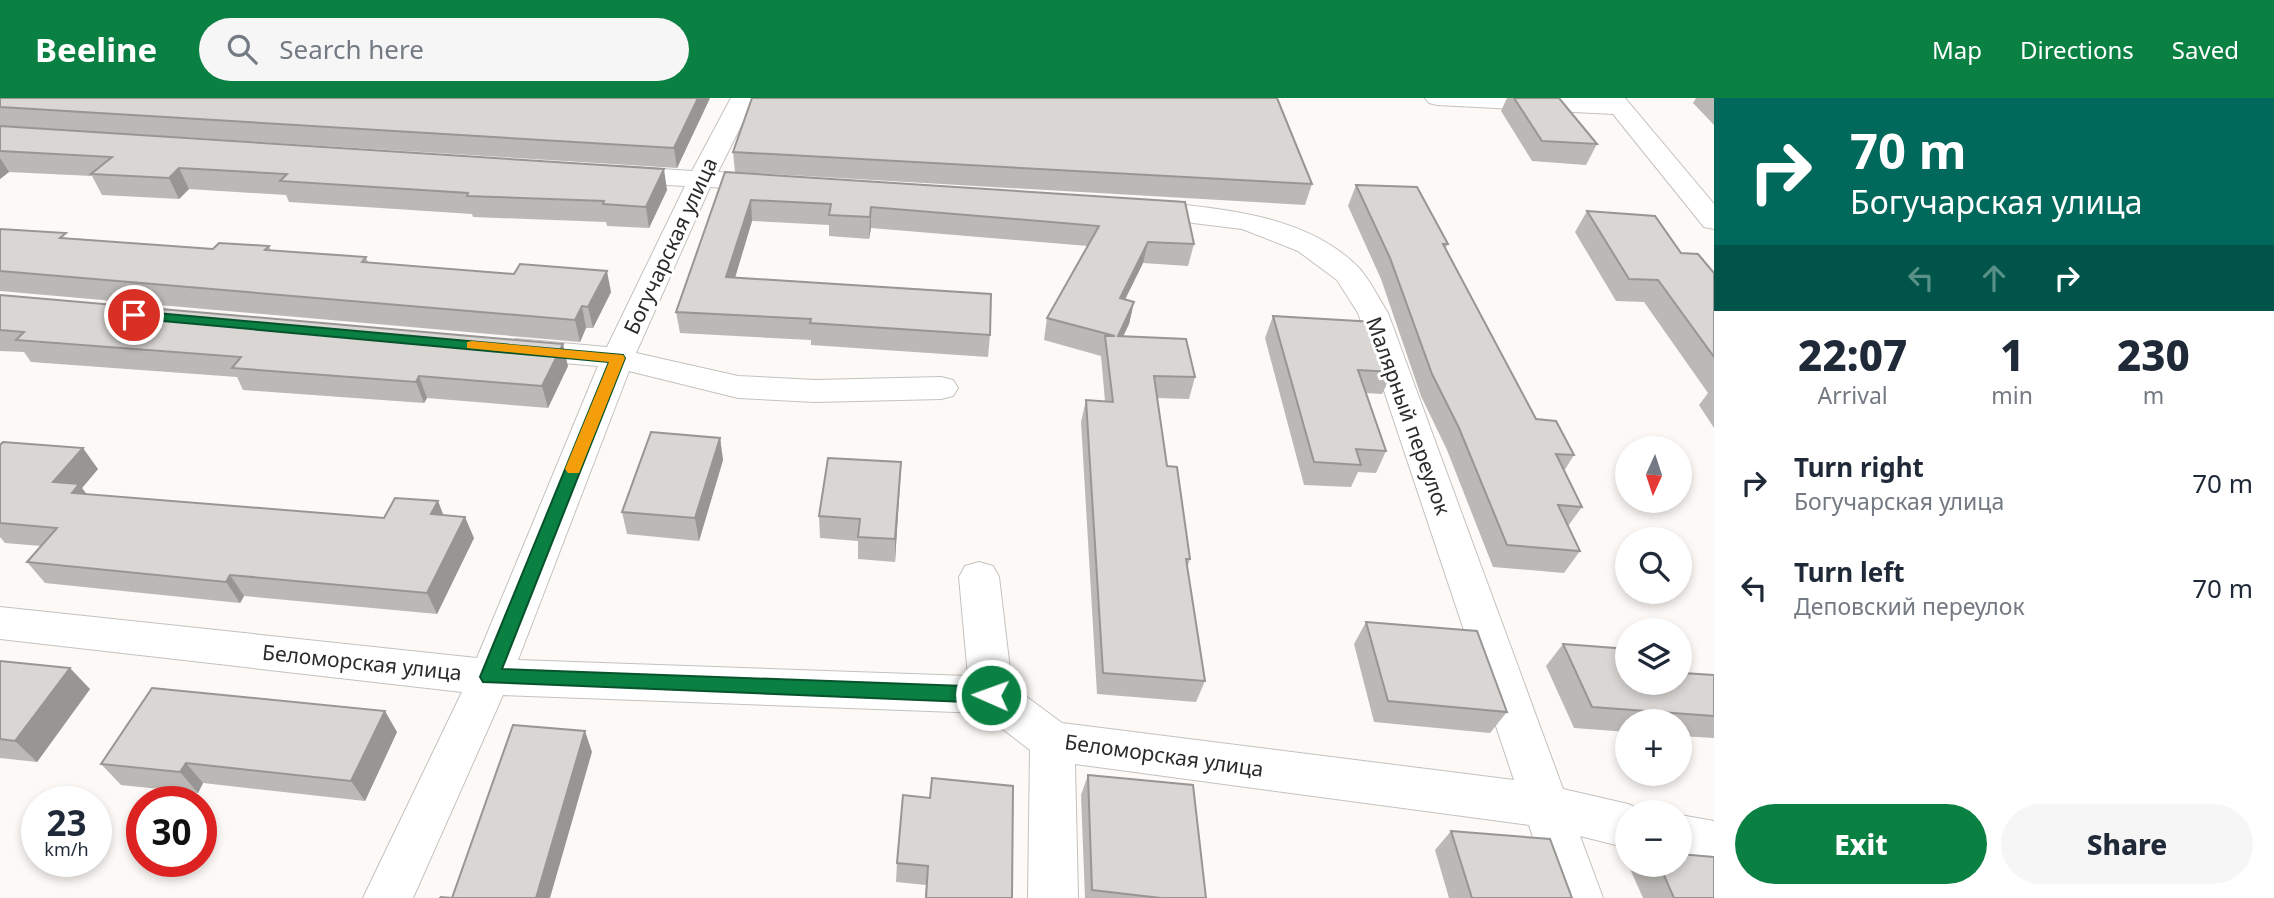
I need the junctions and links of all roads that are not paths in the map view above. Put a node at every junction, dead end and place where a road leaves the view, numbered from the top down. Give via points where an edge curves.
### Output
1 (743, 98) edge
2 (1437, 98) edge
3 (1617, 102) edge
4 (591, 172) edge
5 (701, 179) junction
6 (798, 185) edge
7 (1102, 206) edge
8 (1714, 221) edge
9 (481, 346) edge
10 (618, 358) junction
11 (941, 388) dead end
12 (979, 577) dead end
13 (0, 623) edge
14 (489, 677) junction
15 (991, 695) junction
16 (1052, 741) junction
17 (1545, 806) junction
18 (1615, 823) edge
19 (1692, 840) edge
20 (1714, 844) edge
21 (388, 898) edge
22 (1052, 898) edge
23 (1578, 898) edge

1 - 5 street, Богучарская улица
2 - 3 street
3 - 8 street
4 - 5 street
5 - 6 street
5 - 10 street, Богучарская улица
7 - 17 street, Малярный переулок via 1247,221 1308,245 1348,274 1373,313
9 - 10 street
10 - 11 street via 738,387 815,391
10 - 14 street, Богучарская улица
12 - 15 street
13 - 14 street, Беломорская улица
14 - 15 street, Беломорская улица
14 - 21 street, Богучарская улица
15 - 16 street, Беломорская улица
16 - 17 street, Беломорская улица
16 - 22 street
17 - 18 street, Беломорская улица
17 - 23 street, Малярный переулок
19 - 20 street

